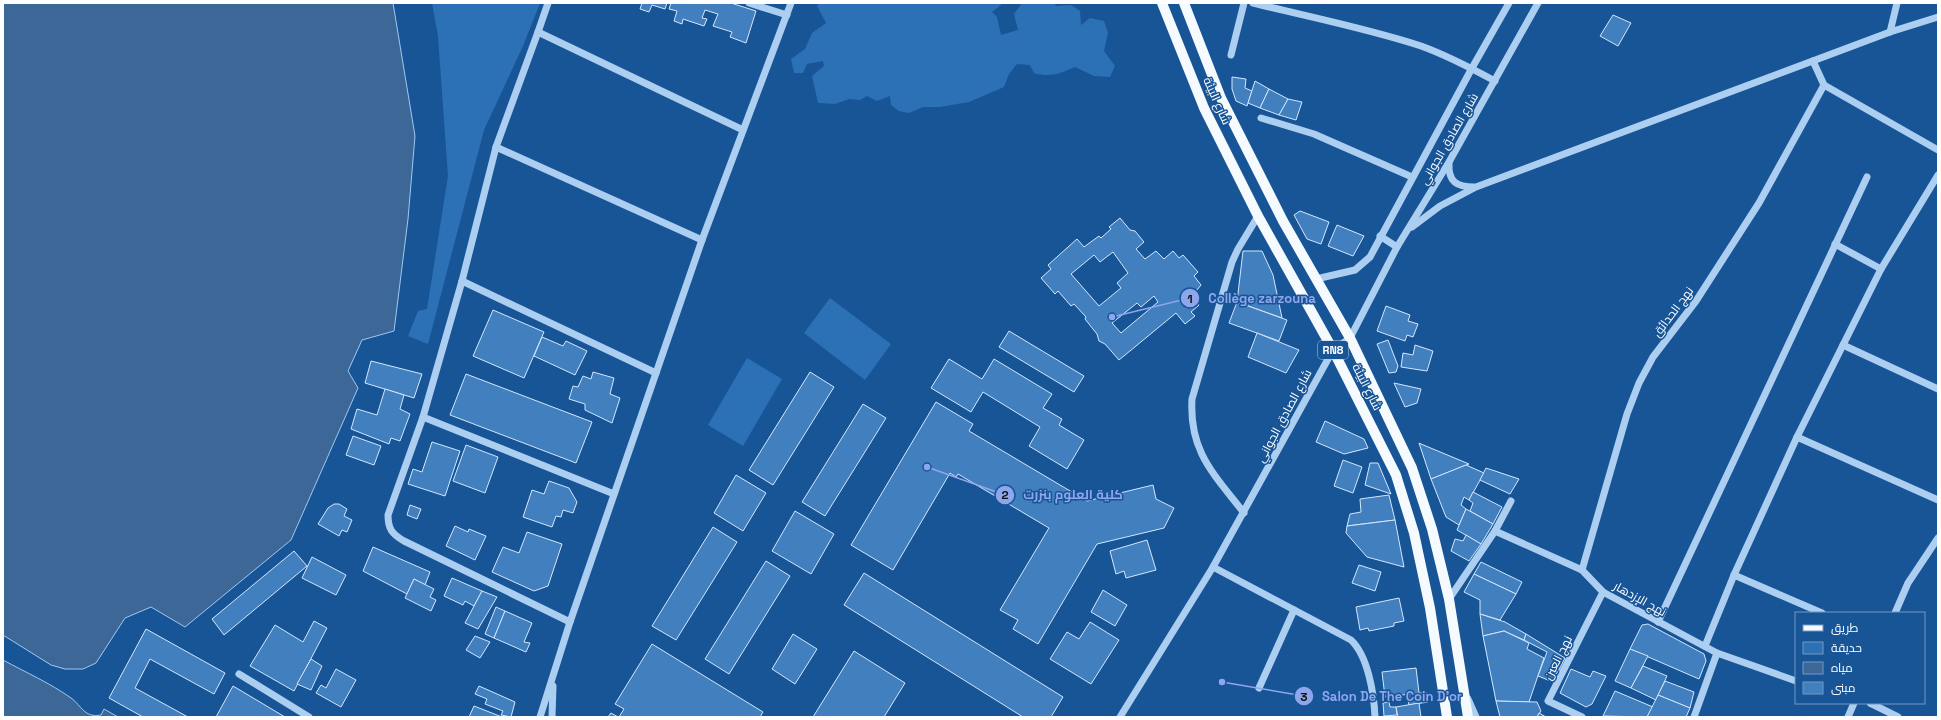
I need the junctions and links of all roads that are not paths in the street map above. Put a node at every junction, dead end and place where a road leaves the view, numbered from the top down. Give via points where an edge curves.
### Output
1 (548, 3) edge
2 (749, 3) edge
3 (791, 3) edge
4 (1162, 3) edge
5 (1184, 3) edge
6 (1244, 3) edge
7 (1253, 3) edge
8 (1509, 3) edge
9 (1538, 3) edge
10 (1898, 3) edge
11 (787, 15) junction
12 (1938, 17) edge
13 (538, 32) junction
14 (1890, 32) junction
15 (1231, 55) dead end
16 (1814, 62) junction
17 (1472, 68) junction
18 (1495, 80) junction
19 (1824, 85) junction
20 (1261, 118) dead end
21 (743, 130) junction
22 (496, 147) junction
23 (1938, 150) edge
24 (1449, 162) junction
25 (1938, 175) edge
26 (1412, 177) junction
27 (1867, 177) dead end
28 (1476, 187) junction
29 (1258, 216) junction
30 (1408, 231) junction
31 (1380, 236) junction
32 (702, 240) junction
33 (1835, 244) junction
34 (1397, 246) junction
35 (1881, 269) junction
36 (1316, 279) junction
37 (462, 281) junction
38 (1350, 338) junction
39 (1843, 345) junction
40 (1333, 350) junction
41 (656, 374) junction
42 (1938, 389) edge
43 (423, 417) junction
44 (1797, 437) junction
45 (614, 494) junction
46 (1938, 500) edge
47 (1511, 501) dead end
48 (1244, 513) junction
49 (1495, 531) junction
50 (1938, 538) edge
51 (1213, 567) junction
52 (1582, 570) junction
53 (1734, 575) junction
54 (1603, 592) junction
55 (1449, 599) junction
56 (1294, 610) junction
57 (1820, 612) edge
58 (1895, 612) edge
59 (570, 622) junction
60 (1658, 622) junction
61 (1705, 646) junction
62 (1717, 653) junction
63 (239, 674) dead end
64 (553, 679) junction
65 (1795, 681) edge
66 (1259, 688) dead end
67 (1465, 692) junction
68 (1854, 704) edge
69 (1872, 704) edge
70 (309, 717) edge
71 (540, 717) edge
72 (552, 717) edge
73 (1120, 717) edge
74 (1375, 717) edge
75 (1447, 717) edge
76 (1468, 717) edge
77 (1476, 717) edge
78 (1582, 717) edge
79 (1694, 717) edge
80 (1848, 717) edge
81 (1898, 717) edge

1 - 13 street
2 - 11 street
3 - 11 street
4 - 29 main road, شارع البيئة / RN8 via 1204,108
5 - 36 main road, شارع البيئة / RN8 via 1221,98 1283,221
6 - 15 street
7 - 17 street via 1422,46
8 - 17 street
9 - 18 street, شارع الصادق الجواني
10 - 14 street
11 - 21 street
12 - 14 street
13 - 21 street
13 - 22 street
14 - 16 street
16 - 19 street
16 - 28 street
17 - 18 street
17 - 26 street
18 - 24 street, شارع الصادق الجواني
19 - 23 street
19 - 52 street, نهج الحدائق via 1759,203 1696,301 1653,357 1639,383 1627,414
20 - 26 street via 1314,134
21 - 32 street
22 - 32 street
22 - 37 street
24 - 28 street via 1449,173 1454,183
24 - 30 street, شارع الصادق الجواني
25 - 35 street
26 - 31 street
27 - 33 street
28 - 30 street via 1440,206
29 - 40 main road, شارع البيئة / RN8
29 - 48 street via 1238,249 1228,273 1192,399 1191,414 1196,444 1204,460
30 - 34 street, شارع الصادق الجواني
31 - 34 street
31 - 36 street via 1370,257 1360,266 1348,272
32 - 41 street
33 - 35 street
33 - 60 street
34 - 38 street, شارع الصادق الجواني
35 - 39 street
36 - 38 main road, شارع البيئة / RN8
37 - 41 street
37 - 43 street
38 - 40 street, شارع الصادق الجواني
38 - 55 main road, شارع البيئة / RN8 via 1412,468 1432,529
39 - 42 street
39 - 44 street
40 - 48 street, شارع الصادق الجواني
40 - 75 main road, شارع البيئة / RN8 via 1396,475 1414,533 1432,616
41 - 45 street
43 - 45 street
43 - 59 street via 388,515 388,528 404,541
44 - 46 street
44 - 53 street
45 - 59 street
47 - 49 street
48 - 51 street, شارع الصادق الجواني
49 - 52 street, نهج الإزدهار
49 - 55 street
50 - 58 street via 1908,583
51 - 56 street
51 - 73 street, شارع الصادق الجواني
52 - 54 street, نهج الإزدهار
53 - 57 street
53 - 61 street
54 - 60 street, نهج الإزدهار
54 - 78 street, نهج العين via 1548,701
55 - 67 main road, شارع البيئة / RN8
56 - 66 street
56 - 74 street via 1351,640 1359,647 1374,701
59 - 64 street
60 - 61 street, نهج الإزدهار
61 - 62 street, نهج الإزدهار
62 - 65 street, نهج الإزدهار
62 - 79 street
63 - 70 street
64 - 71 street
64 - 72 street
67 - 76 main road, شارع البيئة / RN8
67 - 77 street
68 - 80 street
69 - 81 street

